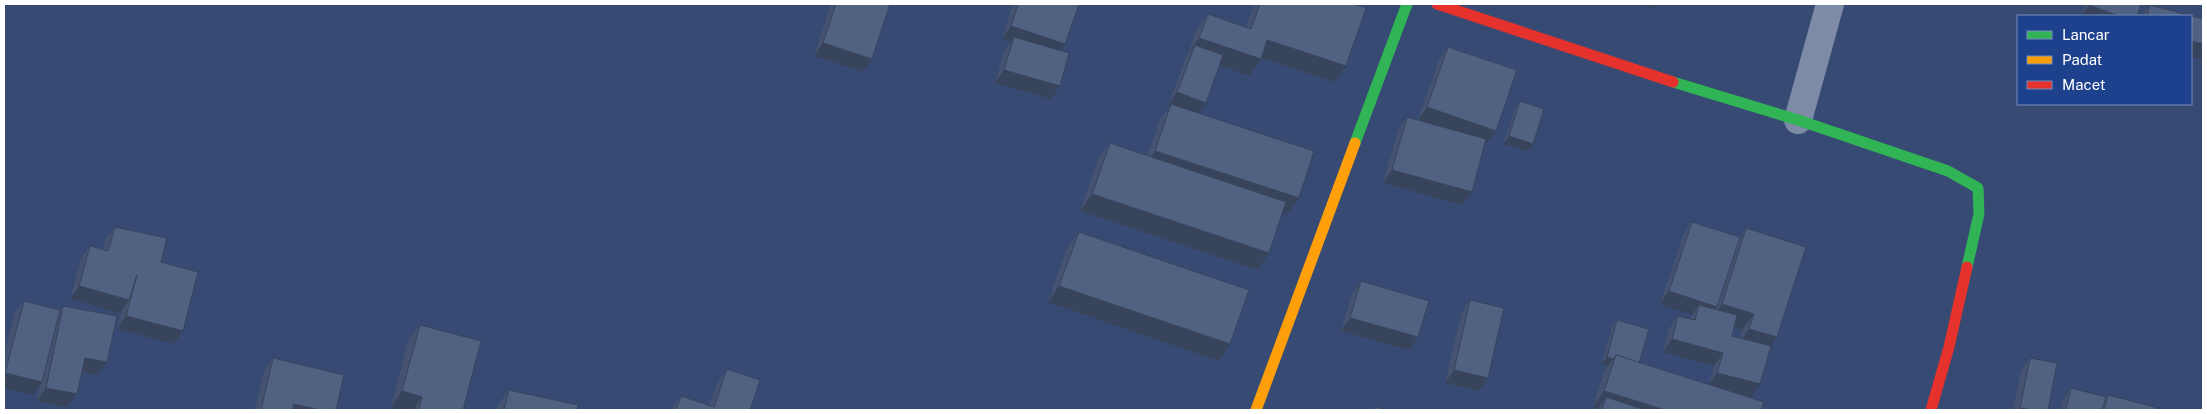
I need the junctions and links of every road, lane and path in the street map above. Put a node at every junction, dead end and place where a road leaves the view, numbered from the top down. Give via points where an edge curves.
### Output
1 (1407, 4) edge
2 (1437, 4) edge
3 (1830, 4) edge
4 (1798, 120) junction
5 (1256, 410) edge
6 (1931, 410) edge

1 - 5 street
2 - 4 street
3 - 4 street
4 - 6 street via 1948,171 1978,188 1979,214

